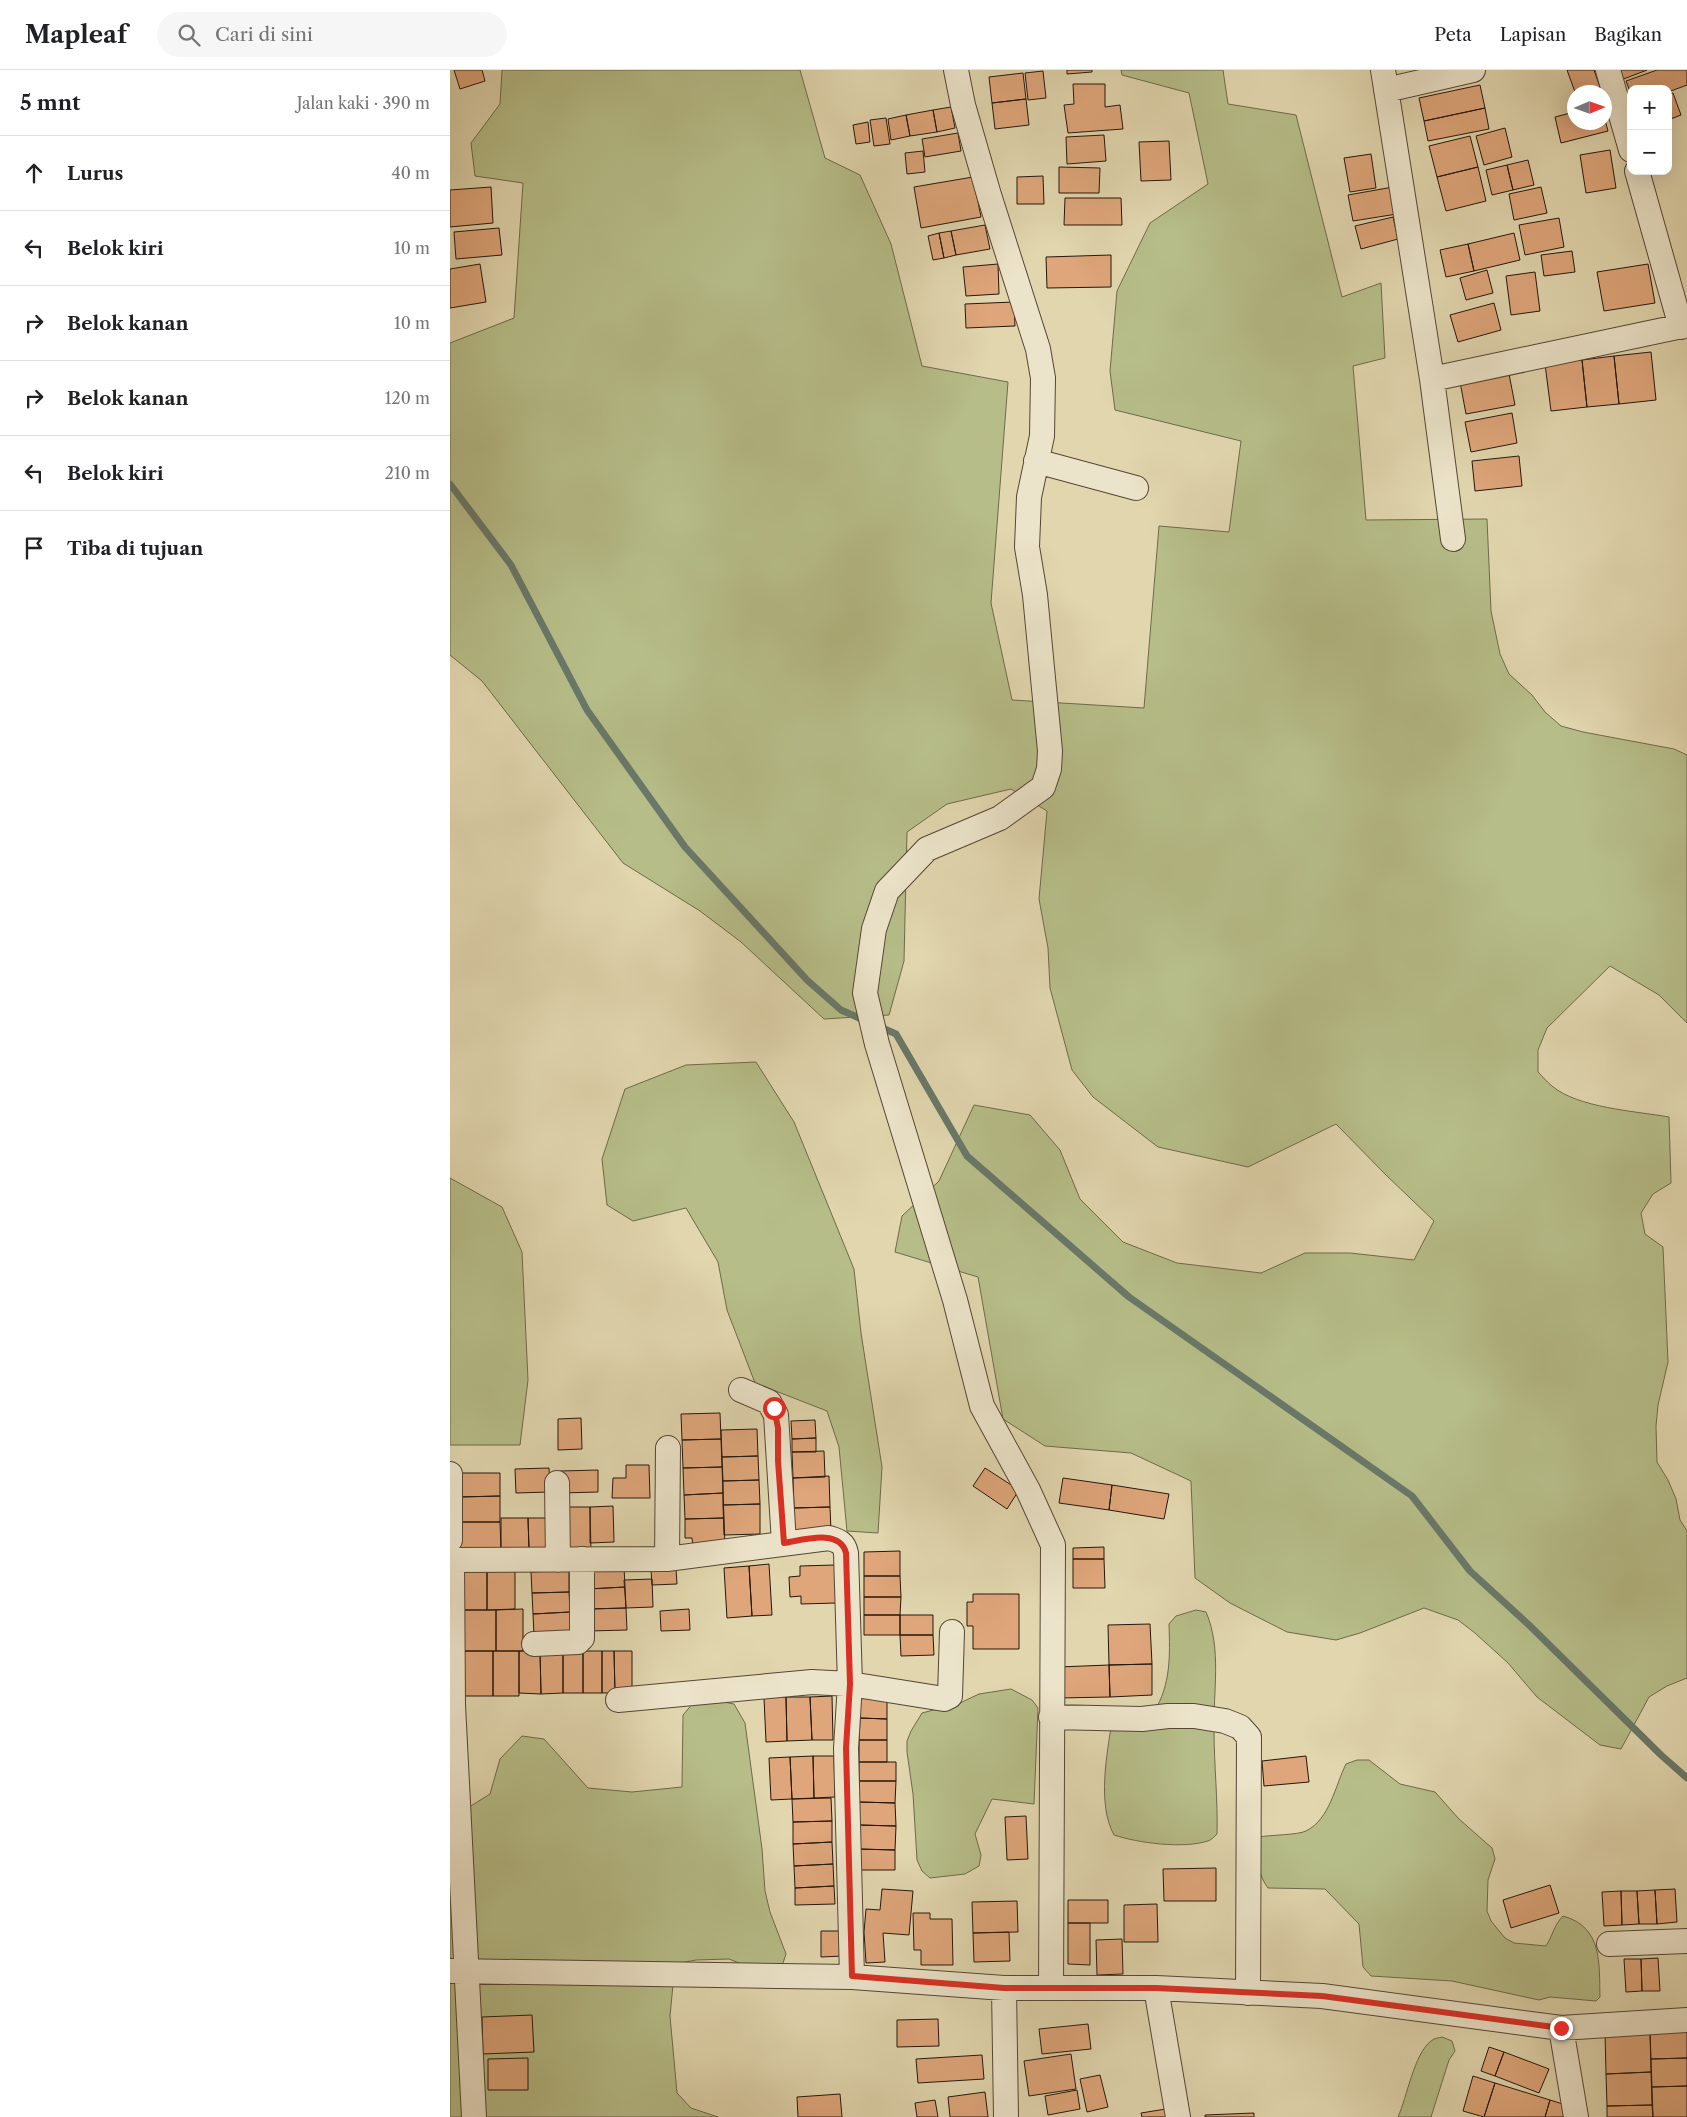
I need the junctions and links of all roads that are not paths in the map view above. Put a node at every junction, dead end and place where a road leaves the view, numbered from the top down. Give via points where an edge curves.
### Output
1 (956, 70) edge
2 (1473, 70) edge
3 (1608, 70) edge
4 (1385, 80) edge
5 (1627, 136) edge
6 (1638, 175) edge
7 (1684, 326) edge
8 (1432, 379) junction
9 (1036, 462) junction
10 (1136, 488) dead end
11 (1453, 539) dead end
12 (741, 1390) dead end
13 (668, 1448) dead end
14 (450, 1474) edge
15 (557, 1483) dead end
16 (784, 1543) junction
17 (451, 1547) edge
18 (582, 1559) junction
19 (668, 1559) junction
20 (558, 1560) junction
21 (952, 1632) dead end
22 (534, 1644) dead end
23 (451, 1660) edge
24 (850, 1684) junction
25 (618, 1700) dead end
26 (1051, 1717) junction
27 (454, 1810) edge
28 (1687, 1941) edge
29 (1609, 1944) dead end
30 (459, 1972) edge
31 (852, 1976) junction
32 (1051, 1987) junction
33 (1004, 1988) junction
34 (1156, 1988) junction
35 (1248, 1993) junction
36 (1687, 2020) edge
37 (1561, 2028) junction
38 (474, 2117) edge
39 (1006, 2117) edge
40 (1178, 2117) edge
41 (1576, 2117) edge

1 - 9 street via 989,195 1038,349 1044,405
2 - 4 street
3 - 5 street
4 - 8 street
6 - 7 street
7 - 8 street
8 - 11 street
9 - 10 street
9 - 26 street via 1029,497 1027,547 1037,614 1049,769 1043,786 1000,818 927,849 887,891 874,929 864,993 955,1300 982,1406 1053,1544
12 - 16 street via 769,1402 776,1415
13 - 19 street
14 - 17 street
15 - 20 street
16 - 19 street
16 - 24 street via 830,1538 845,1546
17 - 20 street
17 - 23 street
18 - 19 street
18 - 20 street
18 - 22 street via 582,1638 578,1642
21 - 24 street via 948,1698
23 - 27 street
24 - 25 street via 812,1682
24 - 31 street via 846,1748
26 - 32 street
26 - 35 street via 1142,1719 1194,1716 1240,1727 1249,1737
27 - 30 street
28 - 29 street
30 - 31 street
30 - 38 street
31 - 33 street
32 - 33 street
32 - 34 street
33 - 39 street
34 - 35 street
34 - 40 street
35 - 37 street via 1322,1996
36 - 37 street
37 - 41 street

